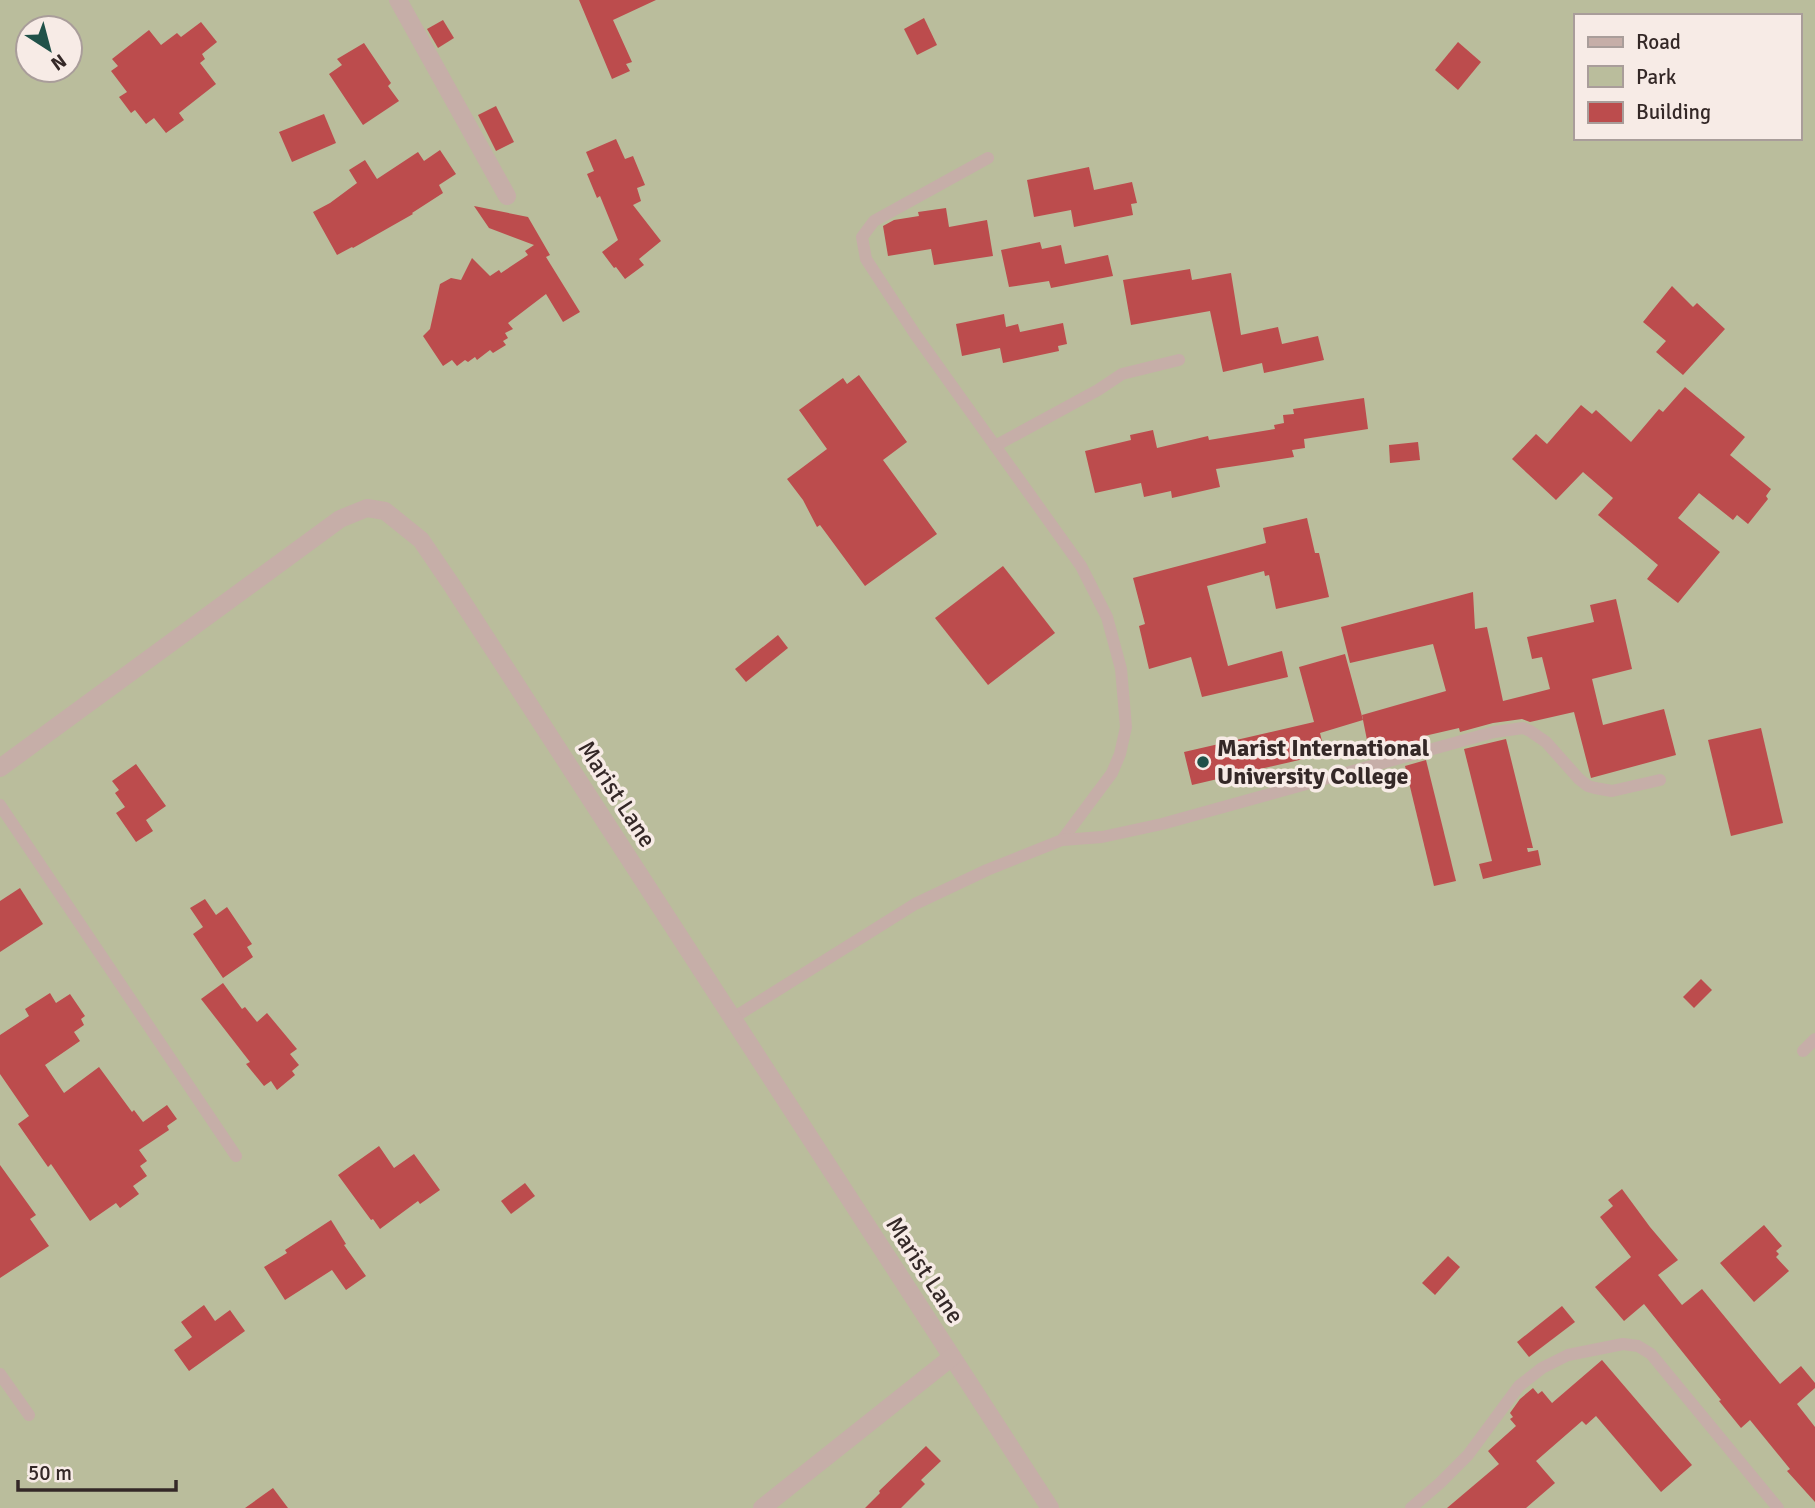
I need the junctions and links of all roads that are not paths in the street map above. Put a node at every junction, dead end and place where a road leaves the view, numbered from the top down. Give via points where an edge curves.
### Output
1 (398, 0) edge
2 (988, 158) dead end
3 (507, 196) dead end
4 (1179, 360) dead end
5 (995, 446) junction
6 (0, 768) edge
7 (1660, 780) dead end
8 (0, 805) edge
9 (1062, 840) junction
10 (733, 1018) junction
11 (1815, 1039) edge
12 (1803, 1051) dead end
13 (236, 1156) dead end
14 (952, 1357) junction
15 (0, 1374) edge
16 (29, 1415) dead end
17 (762, 1508) edge
18 (1050, 1508) edge
19 (1411, 1508) edge
20 (1778, 1508) edge

1 - 3 street
2 - 5 lane via 874,221 862,237 866,259
4 - 5 lane via 1122,374
5 - 9 lane via 1081,566 1107,617 1121,669 1126,727 1119,754 1112,773
6 - 10 street, Marist Lane via 340,519 367,508 385,511 421,540
7 - 9 lane via 1612,791 1588,786 1546,742 1523,728 1493,732 1162,824
8 - 13 lane
9 - 10 lane via 915,904
10 - 14 street, Marist Lane
11 - 12 lane
14 - 17 street
14 - 18 street, Marist Lane
15 - 16 lane
19 - 20 lane via 1468,1455 1519,1386 1542,1368 1568,1356 1623,1344 1651,1354

